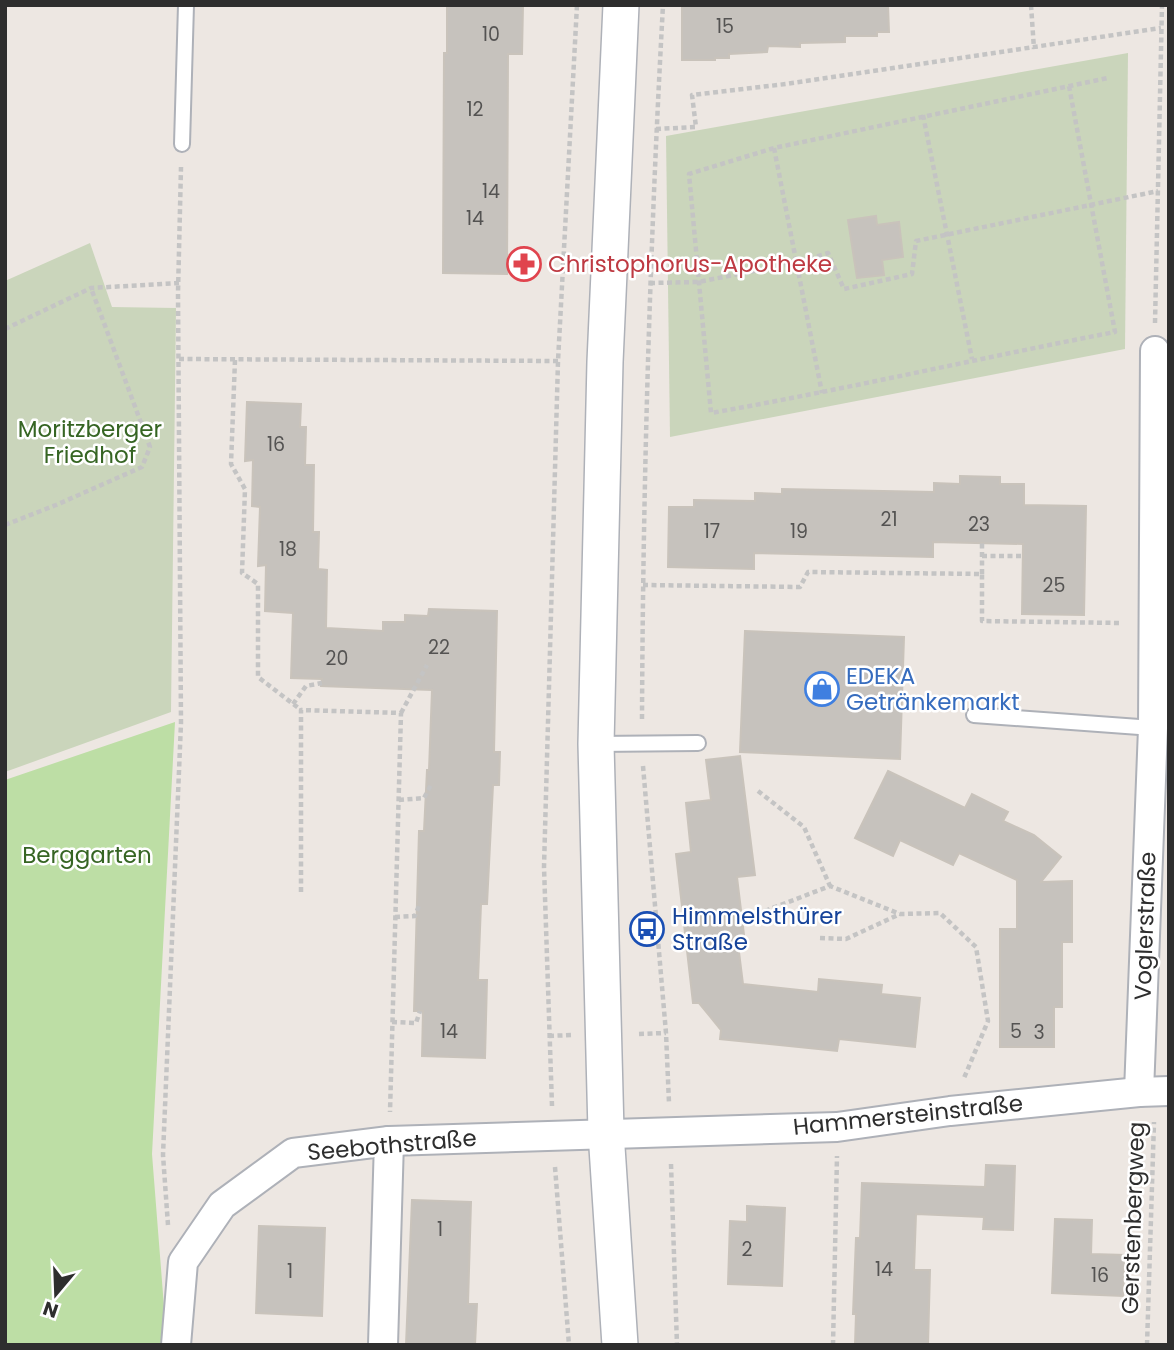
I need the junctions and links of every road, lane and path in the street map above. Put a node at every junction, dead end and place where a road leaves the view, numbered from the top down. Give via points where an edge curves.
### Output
1 (186, 5) edge
2 (577, 5) edge
3 (621, 5) edge
4 (663, 5) edge
5 (1031, 5) edge
6 (1162, 5) edge
7 (1161, 28) junction
8 (1034, 49) junction
9 (1108, 78) dead end
10 (1069, 86) junction
11 (923, 115) junction
12 (656, 129) junction
13 (182, 144) joint
14 (774, 148) junction
15 (1158, 191) junction
16 (1090, 203) junction
17 (948, 234) junction
18 (795, 263) junction
19 (698, 282) junction
20 (179, 283) junction
21 (650, 283) junction
22 (91, 288) junction
23 (5, 329) edge
24 (1155, 351) joint
25 (179, 359) junction
26 (972, 359) junction
27 (235, 360) junction
28 (558, 360) junction
29 (822, 394) junction
30 (5, 525) edge
31 (982, 543) dead end
32 (982, 556) junction
33 (1023, 556) dead end
34 (982, 574) junction
35 (643, 585) junction
36 (1153, 624) junction
37 (427, 666) dead end
38 (321, 683) dead end
39 (293, 704) junction
40 (301, 710) junction
41 (401, 713) junction
42 (974, 715) dead end
43 (1153, 728) junction
44 (642, 743) junction
45 (698, 743) dead end
46 (596, 744) junction
47 (432, 783) dead end
48 (758, 791) dead end
49 (399, 800) junction
50 (830, 886) junction
51 (301, 892) dead end
52 (420, 903) dead end
53 (765, 911) dead end
54 (900, 914) junction
55 (395, 917) junction
56 (820, 938) dead end
57 (420, 1011) dead end
58 (392, 1023) junction
59 (1154, 1091) edge
60 (950, 1111) junction
61 (837, 1127) junction
62 (670, 1131) junction
63 (606, 1132) junction
64 (553, 1135) junction
65 (389, 1141) junction
66 (183, 1262) junction
67 (176, 1345) edge
68 (383, 1345) edge
69 (569, 1345) edge
70 (620, 1345) edge
71 (677, 1345) edge
72 (833, 1345) edge
73 (1147, 1345) edge

1 - 13 lane
2 - 28 path
3 - 46 street via 605,362
4 - 12 path
5 - 8 path
6 - 7 path
7 - 8 path
7 - 15 path
8 - 12 path via 692,95 696,127
9 - 10 path
10 - 11 path
10 - 16 path
11 - 14 path
11 - 17 path
12 - 21 path
13 - 20 path
14 - 18 path
14 - 19 path via 690,174
15 - 16 path
15 - 24 path
16 - 17 path
16 - 26 path via 1115,332
17 - 18 path via 916,241 912,274 844,289 828,253
17 - 26 path
18 - 19 path
18 - 29 path
19 - 21 path
19 - 29 path via 711,412
20 - 22 path
20 - 25 path
21 - 35 path
22 - 23 path
22 - 30 path via 150,447 142,467
24 - 36 street, Voglerstraße
25 - 27 path
25 - 66 path via 181,723 163,1155 168,1228
26 - 29 path
27 - 28 path
27 - 39 path via 231,464 245,489 242,572 258,584 258,677
28 - 64 path via 544,867
31 - 32 path
32 - 33 path
32 - 34 path
34 - 35 path via 808,572 800,587
34 - 36 path via 982,621
35 - 44 path
36 - 43 street, Voglerstraße
37 - 41 path
38 - 39 path via 306,686
39 - 40 path
40 - 41 path
40 - 51 path
41 - 49 path
42 - 43 lane
43 - 59 street, Voglerstraße
44 - 45 lane
44 - 46 lane
44 - 62 path
46 - 63 street
47 - 49 path via 424,798
48 - 50 path via 804,827
49 - 55 path
50 - 53 path
50 - 54 path
52 - 55 path via 415,916
54 - 56 path via 846,939
54 - 60 path via 940,913 976,947 988,1021
55 - 58 path
57 - 58 path via 416,1023
58 - 65 path
59 - 60 street, Hammersteinstraße
59 - 73 path, Gerstenbergweg
60 - 61 street, Hammersteinstraße
61 - 62 street, Hammersteinstraße
61 - 72 path
62 - 63 street, Hammersteinstraße
62 - 71 path
63 - 64 street, Seebothstraße
63 - 70 street
64 - 65 street, Seebothstraße
64 - 69 path
65 - 66 street, Seebothstraße via 293,1153 222,1205
65 - 68 street
66 - 67 street, Seebothstraße

